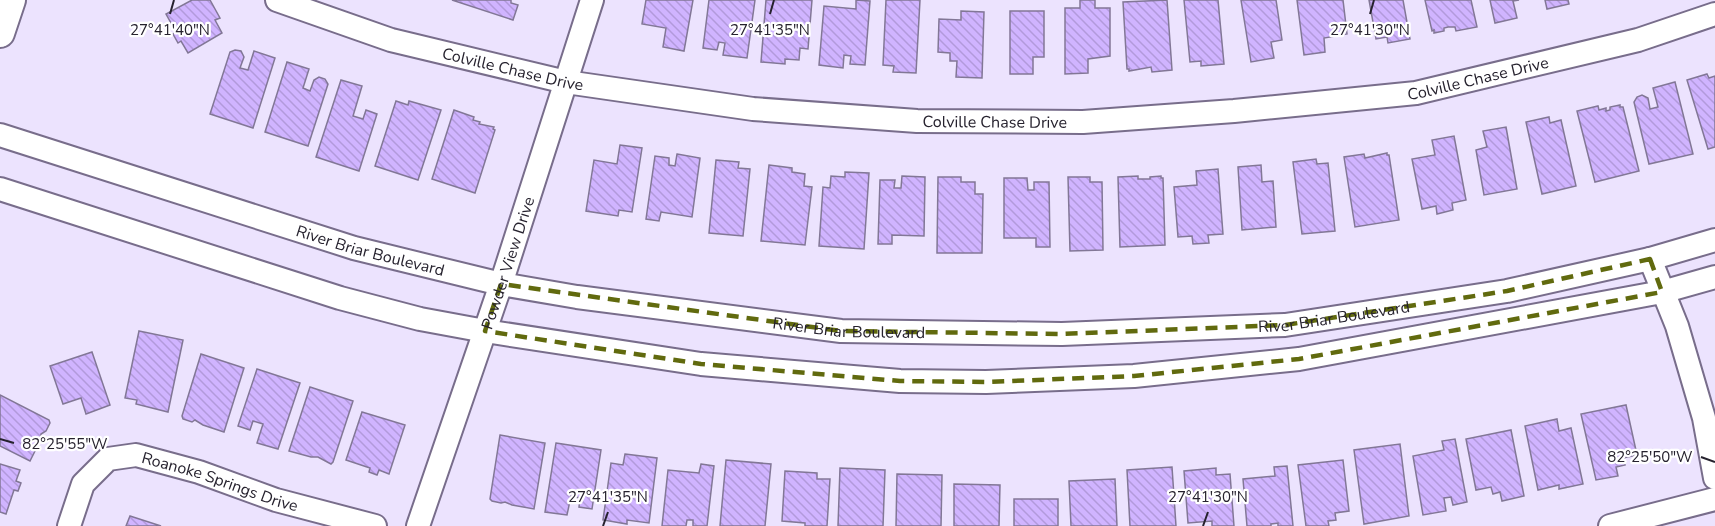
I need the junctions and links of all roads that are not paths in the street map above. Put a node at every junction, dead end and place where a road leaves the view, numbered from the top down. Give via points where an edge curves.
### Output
1 (11, 0) edge
2 (277, 0) edge
3 (592, 0) edge
4 (1715, 14) edge
5 (0, 33) edge
6 (566, 82) junction
7 (0, 135) edge
8 (0, 189) edge
9 (1715, 240) edge
10 (1650, 259) junction
11 (1715, 277) edge
12 (501, 285) junction
13 (1662, 292) junction
14 (485, 331) junction
15 (1715, 478) edge
16 (1715, 499) edge
17 (69, 526) edge
18 (375, 526) edge
19 (418, 526) edge
20 (1610, 526) edge

1 - 5 street
2 - 6 street, Colville Chase Drive via 391,40
3 - 6 street, Powder View Drive
4 - 6 street, Colville Chase Drive via 1638,40 1416,93 1083,122 918,121 753,109
6 - 12 street, Powder View Drive
7 - 12 street, River Briar Boulevard via 354,248
8 - 14 street, River Briar Boulevard via 340,298
9 - 10 street, River Briar Boulevard
10 - 12 street, River Briar Boulevard via 1508,291 1285,325 1062,334 841,331
10 - 13 street
11 - 13 street, River Briar Boulevard
12 - 14 street, Powder View Drive
13 - 14 street, River Briar Boulevard via 1299,359 1134,376 986,382 900,381 701,364
13 - 15 street via 1677,326 1704,418
14 - 19 street, Powder View Drive
16 - 20 street
17 - 18 street, Roanoke Springs Drive via 83,484 108,459 136,455 199,472 276,500

